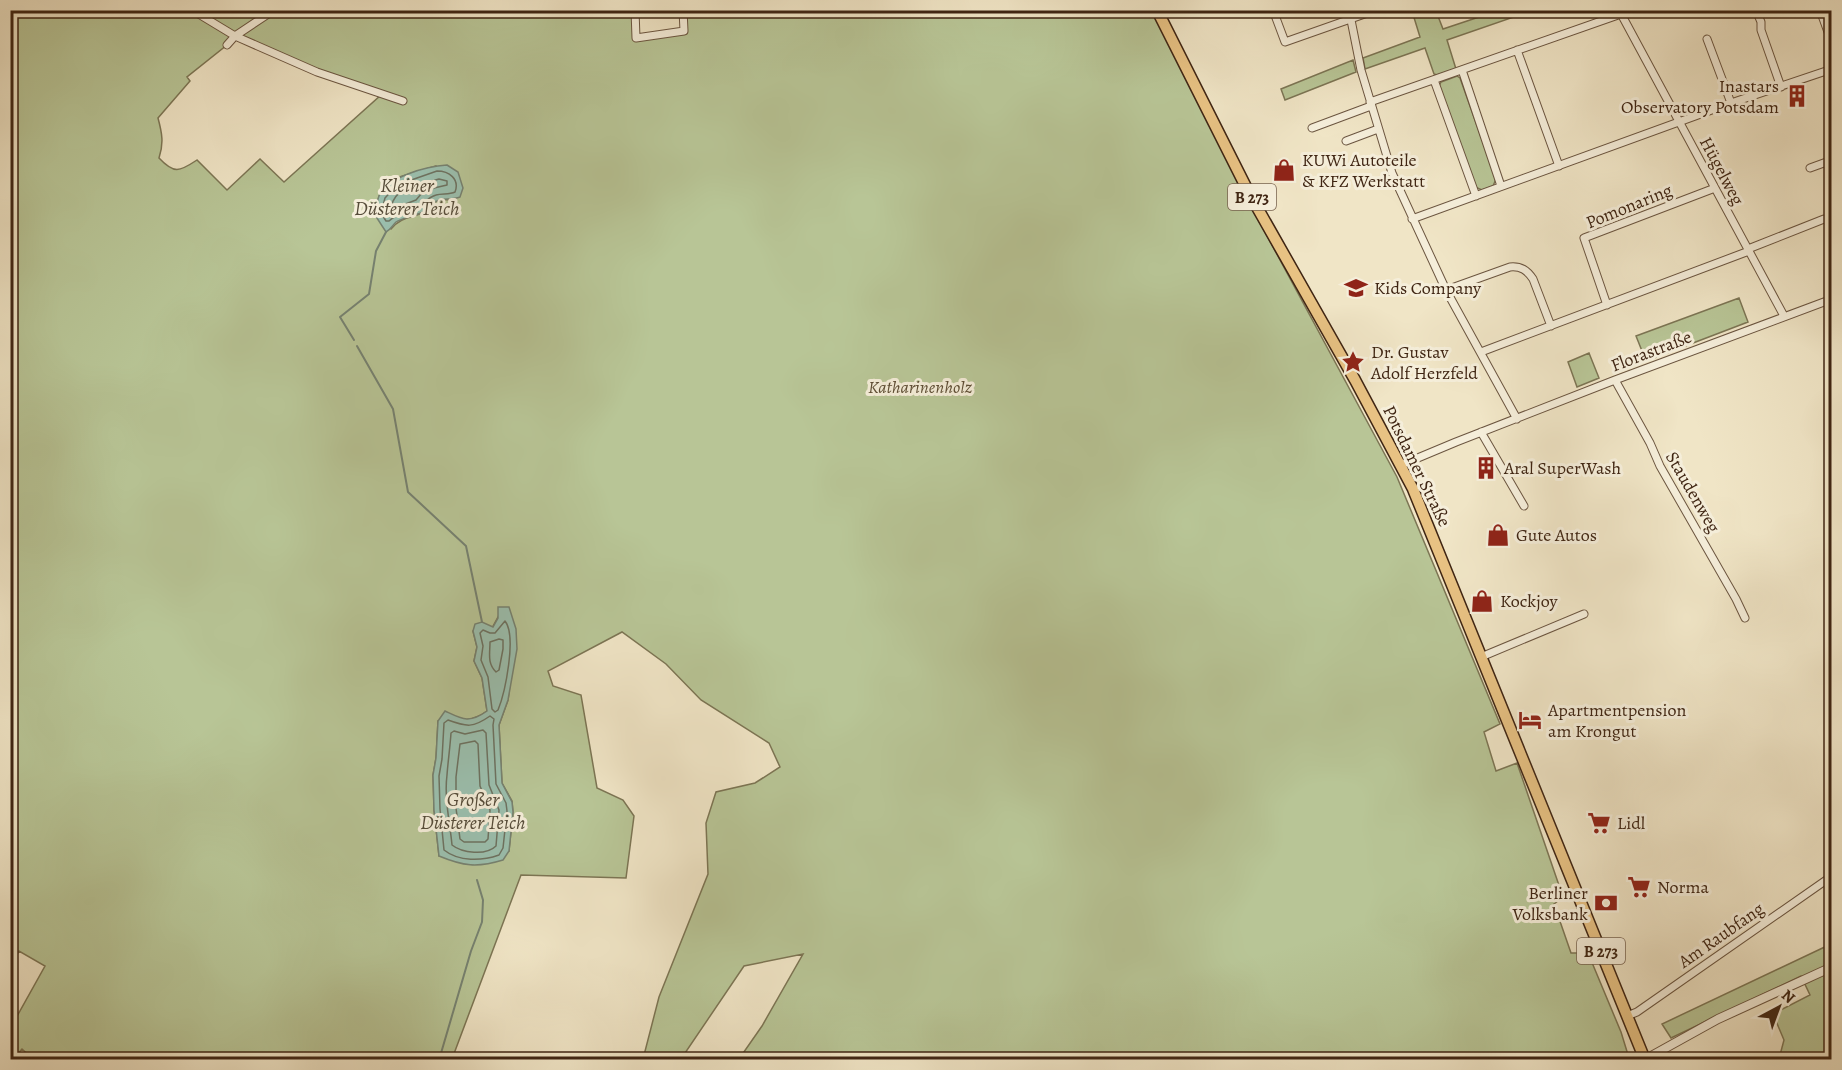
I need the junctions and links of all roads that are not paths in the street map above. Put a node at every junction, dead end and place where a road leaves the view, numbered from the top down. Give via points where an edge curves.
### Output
1 (192, 10) edge
2 (274, 10) edge
3 (635, 10) edge
4 (683, 10) edge
5 (1157, 10) edge
6 (1273, 10) edge
7 (1376, 10) edge
8 (1756, 10) edge
9 (1820, 10) edge
10 (1620, 12) edge
11 (1350, 14) edge
12 (236, 36) junction
13 (1707, 39) dead end
14 (1832, 43) edge
15 (227, 45) dead end
16 (1517, 50) junction
17 (1832, 69) edge
18 (1462, 70) junction
19 (1434, 80) junction
20 (1781, 87) junction
21 (403, 101) dead end
22 (1371, 104) junction
23 (1731, 104) junction
24 (1680, 123) junction
25 (1312, 128) dead end
26 (1378, 129) junction
27 (1346, 141) dead end
28 (1832, 160) edge
29 (1559, 166) junction
30 (1810, 168) dead end
31 (1502, 186) junction
32 (1715, 189) junction
33 (1476, 196) junction
34 (1412, 219) junction
35 (1824, 219) dead end
36 (1748, 250) junction
37 (1446, 290) junction
38 (1832, 299) edge
39 (1607, 305) junction
40 (1784, 316) junction
41 (1551, 326) junction
42 (1480, 352) junction
43 (1615, 380) junction
44 (1517, 419) junction
45 (1481, 432) junction
46 (1401, 465) junction
47 (1524, 506) dead end
48 (1584, 615) dead end
49 (1745, 618) dead end
50 (1481, 657) junction
51 (1832, 876) edge
52 (1832, 967) edge
53 (1627, 1016) junction
54 (1645, 1059) edge

1 - 12 street
2 - 12 street
3 - 4 street via 636,38 684,31
5 - 46 main road, Potsdamer Straße / B 273 via 1249,193
6 - 11 street via 1285,42
7 - 11 street
8 - 20 street
9 - 14 street
10 - 16 street
10 - 24 street, Hügelweg
11 - 22 street
12 - 15 street
12 - 21 street via 317,72
13 - 23 street
16 - 18 street
16 - 29 street
17 - 20 street
18 - 19 street
18 - 31 street
19 - 22 street
19 - 33 street
20 - 23 street
22 - 25 street
22 - 26 street
23 - 24 street
24 - 29 street
24 - 32 street, Hügelweg
26 - 27 street
26 - 34 street
28 - 30 street
29 - 31 street
31 - 33 street
32 - 36 street, Hügelweg
32 - 39 street, Pomonaring via 1584,238
33 - 34 street
34 - 37 street
35 - 36 street
36 - 39 street
36 - 40 street, Hügelweg
37 - 41 street via 1510,267 1523,269 1533,279
37 - 42 street
38 - 40 street, Florastraße
39 - 41 street
40 - 43 street, Florastraße
41 - 42 street
42 - 44 street
43 - 44 street, Florastraße
43 - 49 street, Staudenweg
44 - 45 street, Florastraße
45 - 46 street, Florastraße
45 - 47 street
46 - 50 main road, Potsdamer Straße / B 273
48 - 50 street
50 - 53 main road, Potsdamer Straße / B 273
51 - 53 street, Am Raubfang
52 - 54 street
53 - 54 main road, Potsdamer Straße / B 273

